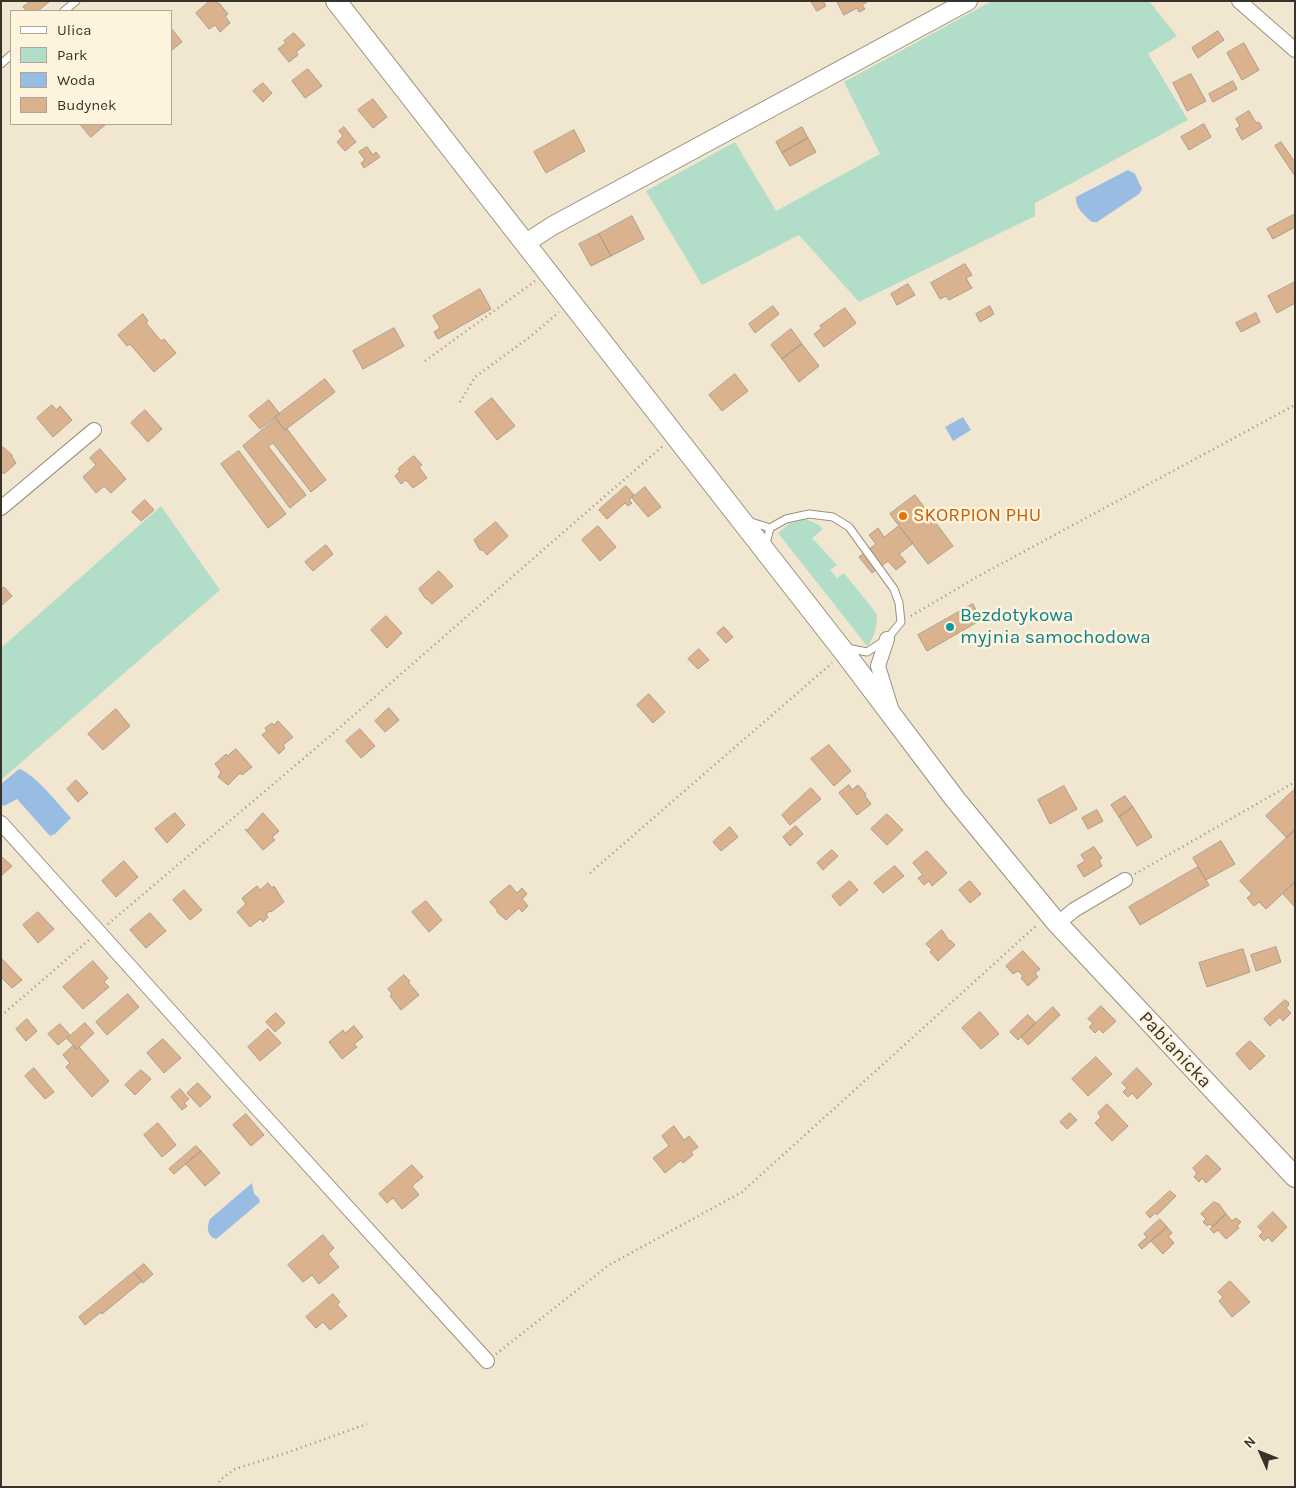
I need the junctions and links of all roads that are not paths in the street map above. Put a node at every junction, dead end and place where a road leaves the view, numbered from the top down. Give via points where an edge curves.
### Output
1 (76, 1) edge
2 (336, 1) edge
3 (968, 1) edge
4 (1240, 1) edge
5 (65, 10) edge
6 (1295, 50) edge
7 (526, 243) junction
8 (94, 430) dead end
9 (1, 508) edge
10 (740, 519) junction
11 (770, 528) junction
12 (764, 550) junction
13 (887, 639) junction
14 (842, 649) junction
15 (895, 718) junction
16 (1, 823) edge
17 (1125, 880) road end
18 (1054, 920) junction
19 (1295, 1177) edge
20 (487, 1361) road end

1 - 5 lane
2 - 7 main road, Pabianicka
3 - 7 street
4 - 6 street
7 - 10 main road, Pabianicka
8 - 9 street
10 - 11 lane
10 - 12 main road, Pabianicka
11 - 12 lane
11 - 13 lane via 786,519 809,514 833,517 848,527 894,589 899,603 901,622
12 - 14 main road, Pabianicka
13 - 14 lane via 867,652
13 - 15 street via 878,666
14 - 15 main road, Pabianicka
15 - 18 main road, Pabianicka via 955,799
16 - 20 street
17 - 18 street
18 - 19 main road, Pabianicka

